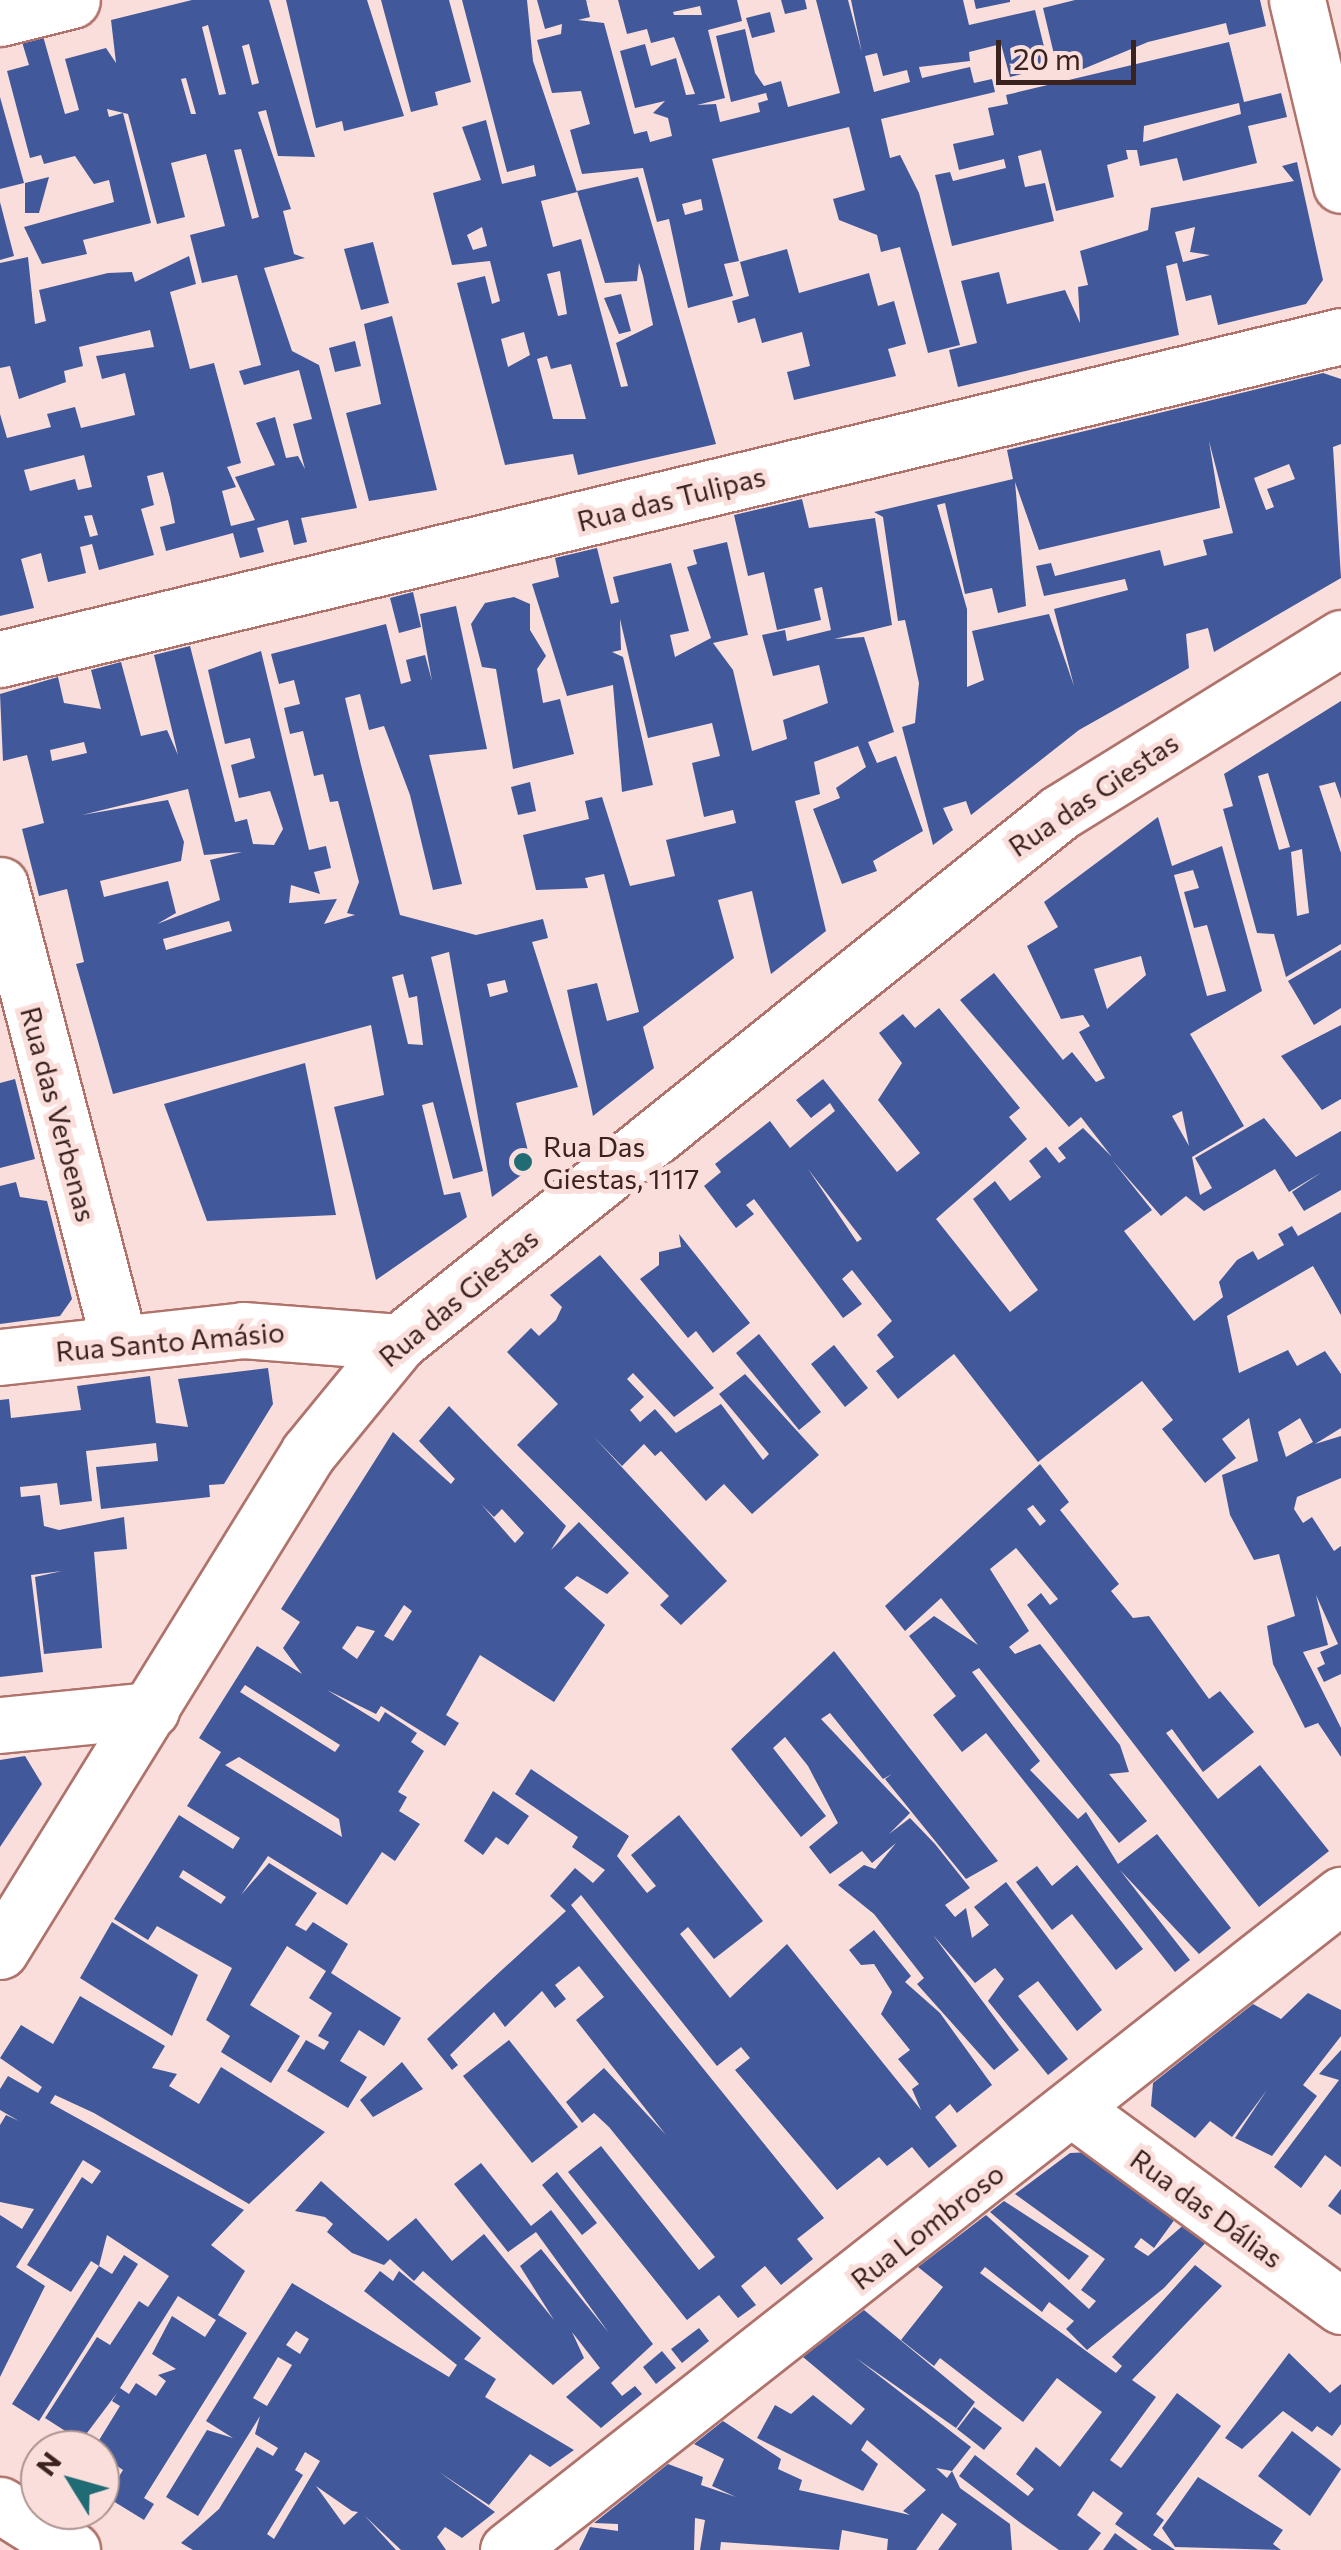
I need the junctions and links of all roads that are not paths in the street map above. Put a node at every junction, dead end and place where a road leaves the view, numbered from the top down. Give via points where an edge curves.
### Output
1 (72, 0) edge
2 (1298, 0) edge
3 (0, 18) edge
4 (1341, 185) edge
5 (1341, 336) edge
6 (1341, 638) edge
7 (0, 659) edge
8 (0, 885) edge
9 (398, 1342) junction
10 (118, 1343) junction
11 (0, 1357) edge
12 (152, 1710) junction
13 (0, 1726) edge
14 (1341, 1895) edge
15 (0, 1951) edge
16 (1074, 2110) junction
17 (1341, 2306) edge
18 (0, 2505) edge
19 (72, 2550) edge
20 (508, 2550) edge

1 - 3 street
2 - 4 street
5 - 7 street, Rua das Tulipas
6 - 9 street, Rua das Giestas via 1060,812
8 - 10 street, Rua das Verbenas
9 - 10 street, Rua Santo Amásio via 276,1330
9 - 12 street, Rua das Giestas via 308,1452
10 - 11 street, Rua Santo Amásio
12 - 13 street
12 - 15 street, Rua das Giestas
14 - 16 street, Rua Lombroso
16 - 17 street, Rua das Dálias
16 - 20 street, Rua Lombroso
18 - 19 street

